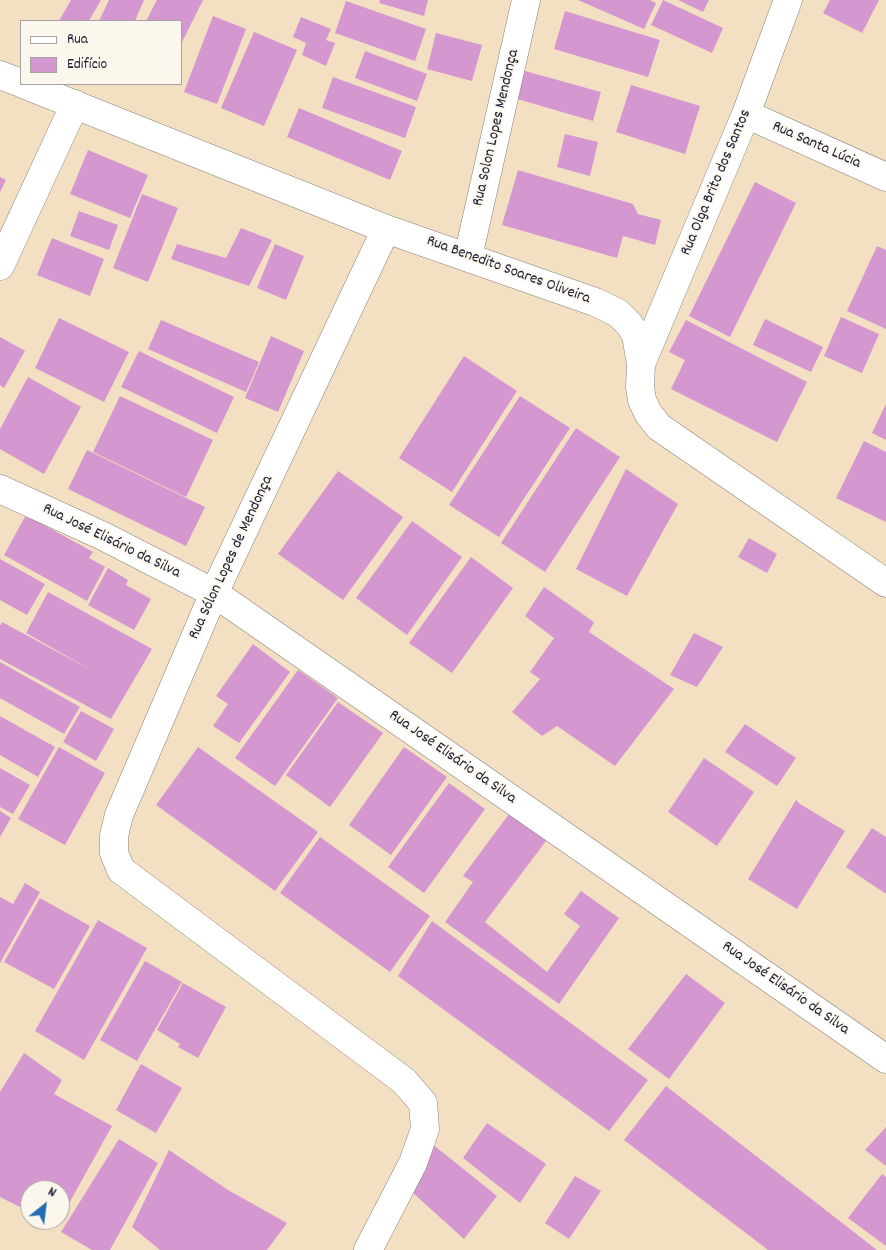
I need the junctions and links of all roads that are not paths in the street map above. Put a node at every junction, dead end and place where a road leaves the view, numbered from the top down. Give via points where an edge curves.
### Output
1 (526, 0) edge
2 (788, 0) edge
3 (0, 75) edge
4 (20, 82) edge
5 (27, 85) edge
6 (76, 104) junction
7 (746, 114) junction
8 (886, 177) edge
9 (386, 229) junction
10 (468, 256) junction
11 (0, 266) edge
12 (641, 364) junction
13 (0, 489) edge
14 (886, 583) edge
15 (214, 593) junction
16 (886, 1059) edge
17 (368, 1250) edge

1 - 10 street, Rua Solon Lopes Mendonça
2 - 7 street, Rua Olga Brito dos Santos
3 - 4 street, Rua Benedito Soares Oliveira
5 - 6 street, Rua Benedito Soares Oliveira
6 - 9 street, Rua Benedito Soares Oliveira
6 - 11 street
7 - 8 street, Rua Santa Lúcia
7 - 12 street, Rua Olga Brito dos Santos
9 - 10 street, Rua Benedito Soares Oliveira
9 - 15 street, Rua Sólon Lopes de Mendonça
10 - 12 street, Rua Benedito Soares Oliveira via 618,313 636,335
12 - 14 street, Rua Benedito Soares Oliveira via 642,400 659,426
13 - 15 street, Rua José Elisário da Silva via 103,536
15 - 16 street, Rua José Elisário da Silva
15 - 17 street, Rua Sólon Lopes de Mendonça via 119,815 114,853 121,870 404,1081 423,1103 425,1129 413,1163

